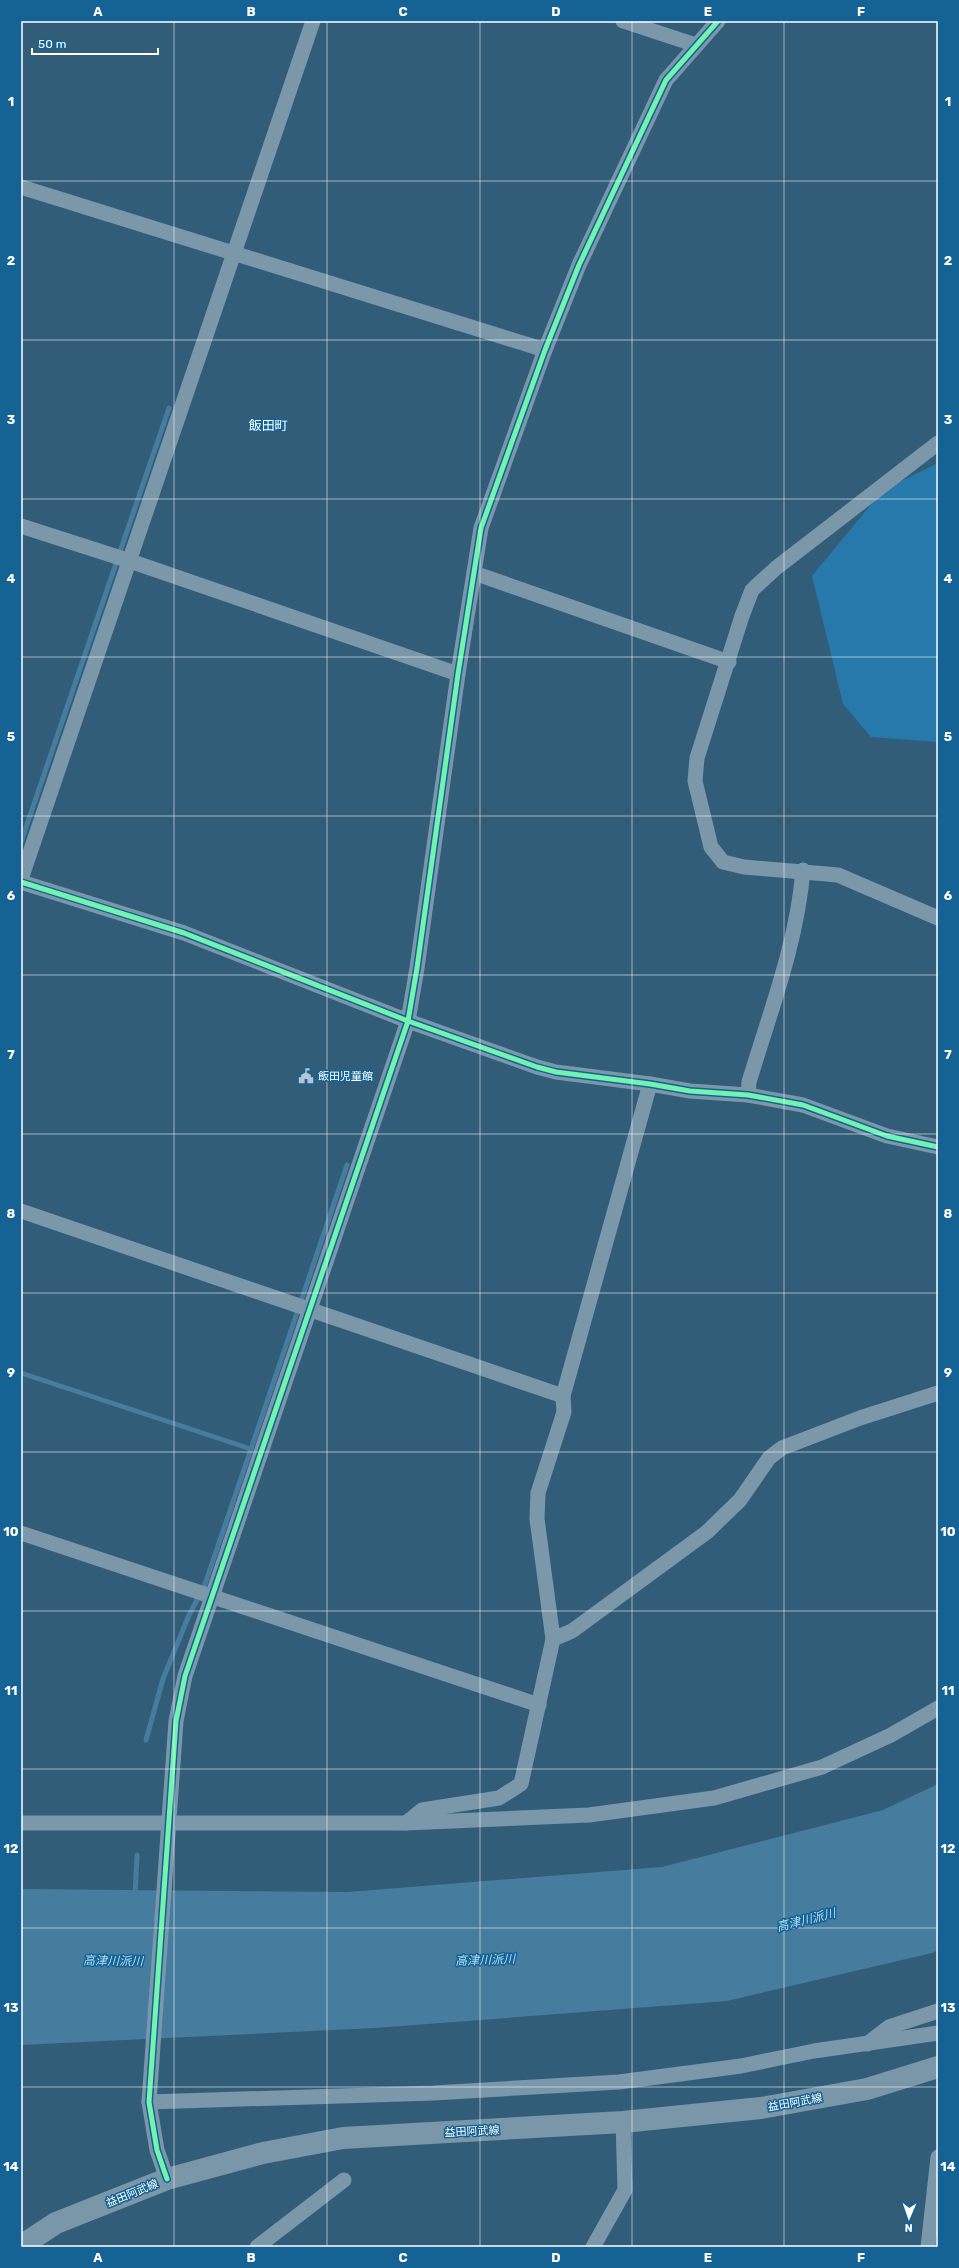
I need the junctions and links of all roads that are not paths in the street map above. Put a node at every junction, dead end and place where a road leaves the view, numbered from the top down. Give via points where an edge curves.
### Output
1 (313, 21) edge
2 (623, 21) edge
3 (718, 21) edge
4 (696, 46) junction
5 (21, 187) edge
6 (236, 252) junction
7 (545, 350) junction
8 (938, 443) edge
9 (21, 526) edge
10 (130, 561) junction
11 (474, 573) junction
12 (729, 662) junction
13 (458, 674) junction
14 (803, 870) junction
15 (21, 880) edge
16 (938, 918) edge
17 (408, 1021) junction
18 (650, 1084) junction
19 (748, 1095) junction
20 (938, 1147) edge
21 (21, 1211) edge
22 (310, 1309) junction
23 (938, 1393) edge
24 (563, 1396) junction
25 (21, 1533) edge
26 (212, 1597) junction
27 (553, 1639) junction
28 (539, 1705) junction
29 (938, 1708) edge
30 (21, 1822) edge
31 (168, 1822) junction
32 (406, 1823) junction
33 (938, 2011) edge
34 (938, 2033) edge
35 (866, 2045) junction
36 (937, 2072) edge
37 (150, 2102) junction
38 (623, 2122) junction
39 (938, 2156) edge
40 (167, 2179) junction
41 (344, 2180) dead end
42 (21, 2246) edge
43 (257, 2247) edge
44 (593, 2247) edge
45 (928, 2247) edge

1 - 6 street
2 - 4 street
3 - 4 street
4 - 7 street via 666,80 579,264
5 - 6 street
6 - 7 street
6 - 10 street
7 - 11 street via 481,528
8 - 12 street via 776,568 752,590
9 - 10 street
10 - 13 street
10 - 15 street
11 - 12 street
11 - 13 street
12 - 14 street via 697,758 695,781 711,847 723,862 744,867
13 - 17 street
14 - 16 street via 838,875
14 - 19 street via 800,906 784,969 749,1082
15 - 17 street via 184,933
17 - 18 street via 556,1072
17 - 22 street
18 - 19 street via 690,1092
18 - 24 street
19 - 20 street via 803,1105 887,1136
21 - 22 street
22 - 24 street
22 - 26 street
23 - 27 street via 860,1418 782,1448 769,1458 740,1500 707,1532 572,1631
24 - 27 street via 564,1412 538,1493 537,1519
25 - 26 street
26 - 28 street
26 - 31 street via 183,1683 176,1721
27 - 28 street
28 - 32 street via 521,1784 499,1798 422,1810
29 - 32 street via 891,1735 822,1767 714,1798 589,1815
30 - 31 street
31 - 32 street
31 - 37 street
33 - 35 street via 890,2027
34 - 35 street
35 - 37 street via 814,2051 741,2066 619,2082 434,2093
36 - 38 main road, 益田阿武線 via 867,2089 761,2108
37 - 40 street via 158,2150
38 - 40 main road, 益田阿武線 via 343,2138 263,2153
38 - 44 street via 625,2190
39 - 45 street
40 - 42 main road, 益田阿武線 via 56,2224
41 - 43 street

